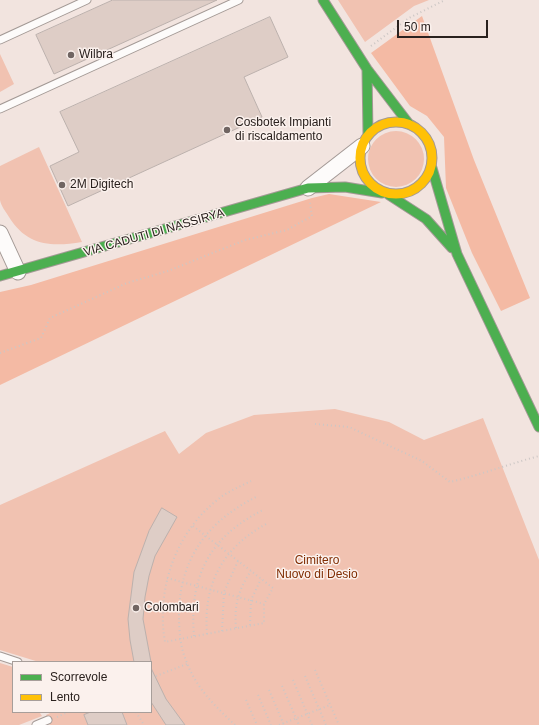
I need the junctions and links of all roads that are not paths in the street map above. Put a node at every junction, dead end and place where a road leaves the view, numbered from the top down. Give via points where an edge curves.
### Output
1 (87, 0) edge
2 (239, 0) edge
3 (323, 0) edge
4 (0, 40) edge
5 (367, 69) junction
6 (0, 109) edge
7 (409, 124) junction
8 (365, 140) junction
9 (432, 168) junction
10 (308, 188) junction
11 (386, 194) junction
12 (0, 233) edge
13 (457, 254) junction
14 (18, 272) junction
15 (0, 276) edge
16 (539, 427) edge
17 (0, 656) edge
18 (15, 661) edge
19 (48, 720) road end
20 (36, 725) edge

1 - 4 lane
2 - 6 lane
3 - 5 main road
5 - 7 main road
5 - 8 main road
7 - 8 main road via 387,123 376,127
7 - 9 main road via 426,137 431,146
8 - 10 street, VIA CADUTI DI NASSIRYA
8 - 11 main road via 360,157 361,168 373,187
9 - 11 main road via 426,180 416,190 403,195
9 - 13 main road
10 - 11 main road, VIA CADUTI DI NASSIRYA via 326,185 346,186
10 - 14 main road, VIA CADUTI DI NASSIRYA
11 - 13 main road via 426,219
12 - 14 street
13 - 16 main road
14 - 15 main road, VIA CADUTI DI NASSIRYA
17 - 18 lane
19 - 20 lane

